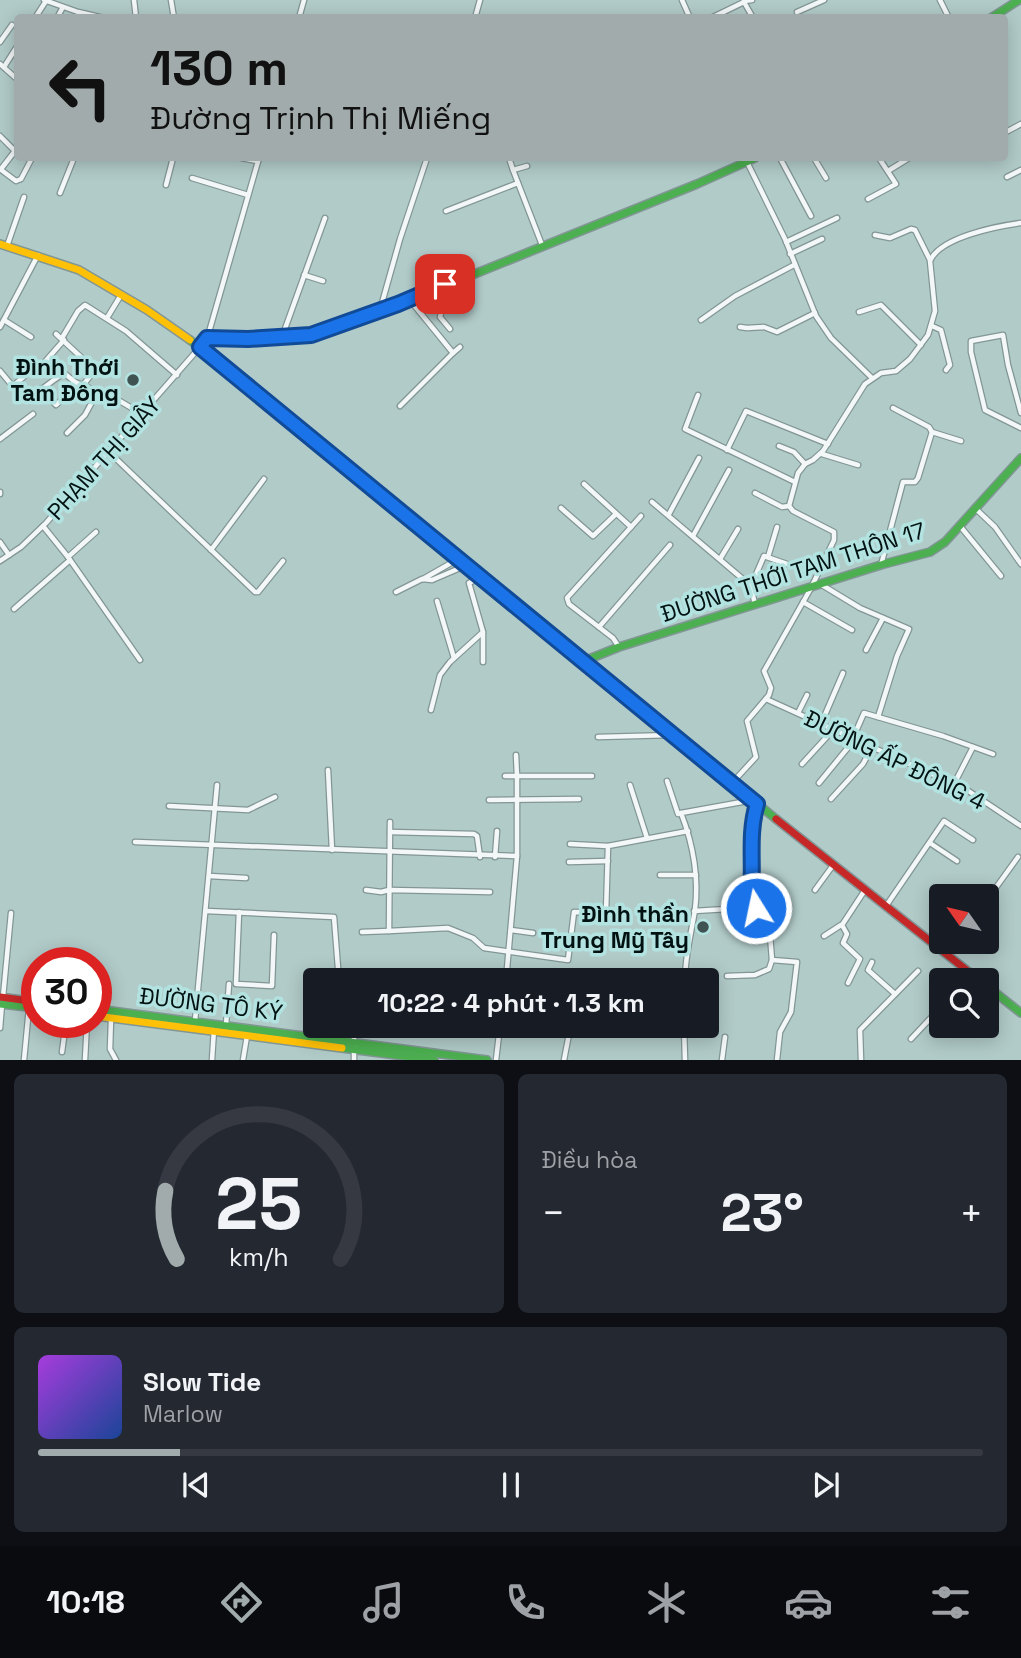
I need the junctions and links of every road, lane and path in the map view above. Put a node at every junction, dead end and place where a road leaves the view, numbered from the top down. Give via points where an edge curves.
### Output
1 (45, 0) edge
2 (752, 0) edge
3 (824, 0) edge
4 (1019, 0) edge
5 (744, 1) edge
6 (63, 6) junction
7 (797, 12) dead end
8 (59, 14) edge
9 (85, 14) edge
10 (719, 14) edge
11 (998, 14) edge
12 (12, 25) dead end
13 (0, 41) edge
14 (14, 50) edge
15 (2, 65) edge
16 (0, 136) edge
17 (14, 150) edge
18 (14, 156) edge
19 (30, 161) edge
20 (73, 161) edge
21 (172, 161) edge
22 (257, 161) edge
23 (426, 161) edge
24 (510, 161) dead end
25 (746, 161) joint
26 (782, 161) edge
27 (816, 161) edge
28 (881, 161) edge
29 (904, 161) edge
30 (527, 166) dead end
31 (1, 169) edge
32 (513, 170) junction
33 (1021, 170) edge
34 (888, 171) junction
35 (1007, 177) dead end
36 (192, 178) dead end
37 (826, 178) dead end
38 (518, 183) junction
39 (166, 185) dead end
40 (60, 193) dead end
41 (248, 194) junction
42 (24, 197) dead end
43 (868, 199) dead end
44 (446, 212) dead end
45 (811, 216) dead end
46 (325, 218) dead end
47 (837, 218) dead end
48 (1021, 223) edge
49 (875, 235) dead end
50 (822, 239) dead end
51 (786, 242) junction
52 (4, 245) edge
53 (542, 245) junction
54 (790, 254) junction
55 (38, 255) junction
56 (930, 261) junction
57 (794, 265) junction
58 (304, 275) junction
59 (323, 281) dead end
60 (425, 293) junction
61 (121, 295) junction
62 (410, 299) junction
63 (380, 310) junction
64 (859, 312) dead end
65 (815, 313) junction
66 (107, 317) junction
67 (4, 320) junction
68 (701, 320) dead end
69 (932, 326) junction
70 (0, 327) edge
71 (740, 327) dead end
72 (450, 329) dead end
73 (56, 334) dead end
74 (32, 337) dead end
75 (282, 337) junction
76 (207, 338) junction
77 (63, 339) junction
78 (921, 345) junction
79 (200, 347) junction
80 (460, 347) dead end
81 (453, 353) junction
82 (946, 370) dead end
83 (0, 371) edge
84 (177, 375) junction
85 (872, 378) junction
86 (75, 382) junction
87 (83, 385) junction
88 (13, 386) junction
89 (40, 389) junction
90 (98, 391) junction
91 (698, 395) dead end
92 (400, 406) dead end
93 (893, 408) dead end
94 (1021, 413) edge
95 (33, 414) dead end
96 (142, 414) junction
97 (1021, 428) edge
98 (932, 432) junction
99 (67, 433) dead end
100 (0, 439) edge
101 (961, 442) dead end
102 (828, 444) junction
103 (779, 446) dead end
104 (727, 450) junction
105 (109, 452) junction
106 (821, 454) junction
107 (699, 457) dead end
108 (1021, 458) edge
109 (805, 464) junction
110 (858, 465) dead end
111 (729, 470) dead end
112 (264, 479) dead end
113 (794, 481) junction
114 (584, 484) dead end
115 (755, 493) dead end
116 (652, 502) dead end
117 (789, 506) junction
118 (561, 508) dead end
119 (975, 508) junction
120 (617, 514) junction
121 (669, 514) junction
122 (641, 516) dead end
123 (43, 526) junction
124 (960, 526) junction
125 (631, 527) junction
126 (777, 527) dead end
127 (738, 529) dead end
128 (96, 532) dead end
129 (693, 536) junction
130 (0, 542) edge
131 (670, 545) dead end
132 (209, 548) junction
133 (9, 555) junction
134 (768, 557) junction
135 (69, 558) junction
136 (458, 558) junction
137 (720, 559) junction
138 (0, 561) edge
139 (283, 561) dead end
140 (787, 564) dead end
141 (1021, 564) edge
142 (467, 565) junction
143 (881, 565) junction
144 (482, 576) junction
145 (1001, 576) dead end
146 (422, 579) junction
147 (822, 585) junction
148 (751, 586) junction
149 (811, 589) junction
150 (396, 592) dead end
151 (438, 601) dead end
152 (803, 602) junction
153 (755, 606) junction
154 (14, 609) dead end
155 (883, 618) junction
156 (599, 627) junction
157 (852, 630) dead end
158 (482, 632) junction
159 (619, 647) junction
160 (866, 650) dead end
161 (454, 658) junction
162 (140, 660) dead end
163 (584, 661) junction
164 (483, 662) dead end
165 (843, 674) dead end
166 (807, 695) dead end
167 (766, 699) junction
168 (431, 710) dead end
169 (798, 713) junction
170 (878, 717) junction
171 (821, 724) junction
172 (834, 729) junction
173 (673, 735) junction
174 (598, 737) dead end
175 (854, 738) junction
176 (872, 747) junction
177 (973, 747) junction
178 (993, 754) dead end
179 (516, 755) dead end
180 (802, 764) dead end
181 (328, 769) dead end
182 (505, 776) dead end
183 (517, 776) junction
184 (592, 776) dead end
185 (667, 781) dead end
186 (732, 783) junction
187 (819, 783) dead end
188 (954, 784) junction
189 (629, 785) dead end
190 (217, 788) dead end
191 (275, 797) dead end
192 (579, 799) dead end
193 (831, 799) dead end
194 (489, 800) dead end
195 (517, 800) junction
196 (755, 802) junction
197 (169, 806) dead end
198 (215, 809) junction
199 (681, 813) junction
200 (390, 822) dead end
201 (1021, 827) edge
202 (497, 831) dead end
203 (688, 831) junction
204 (390, 832) junction
205 (647, 838) junction
206 (973, 840) dead end
207 (135, 842) dead end
208 (930, 843) junction
209 (570, 844) dead end
210 (212, 845) junction
211 (608, 846) junction
212 (332, 850) junction
213 (389, 852) junction
214 (517, 856) junction
215 (480, 857) junction
216 (495, 857) junction
217 (1018, 857) dead end
218 (608, 861) junction
219 (957, 861) dead end
220 (569, 862) dead end
221 (834, 864) junction
222 (660, 875) dead end
223 (696, 875) junction
224 (209, 876) junction
225 (246, 878) dead end
226 (999, 884) edge
227 (366, 890) dead end
228 (389, 890) junction
229 (815, 890) dead end
230 (866, 890) junction
231 (490, 892) dead end
232 (750, 903) junction
233 (886, 906) junction
234 (206, 911) junction
235 (694, 911) junction
236 (239, 912) junction
237 (11, 913) dead end
238 (842, 925) junction
239 (511, 930) junction
240 (389, 931) junction
241 (362, 932) dead end
242 (533, 933) dead end
243 (274, 935) dead end
244 (824, 936) dead end
245 (929, 940) edge
246 (509, 952) junction
247 (946, 954) edge
248 (772, 960) junction
249 (872, 962) dead end
250 (338, 968) dead end
251 (507, 968) edge
252 (685, 968) edge
253 (959, 968) edge
254 (918, 971) dead end
255 (727, 976) dead end
256 (229, 984) dead end
257 (848, 984) dead end
258 (895, 994) junction
259 (999, 996) edge
260 (1, 1001) edge
261 (21, 1002) edge
262 (21, 1005) edge
263 (112, 1012) edge
264 (1021, 1013) edge
265 (112, 1018) edge
266 (929, 1020) edge
267 (195, 1026) junction
268 (225, 1026) junction
269 (0, 1028) edge
270 (214, 1028) junction
271 (247, 1036) junction
272 (725, 1037) dead end
273 (28, 1038) edge
274 (64, 1038) edge
275 (86, 1038) edge
276 (110, 1038) edge
277 (354, 1038) edge
278 (499, 1038) edge
279 (568, 1038) edge
280 (684, 1038) edge
281 (911, 1039) dead end
282 (354, 1046) junction
283 (62, 1052) dead end
284 (24, 1059) edge
285 (85, 1059) edge
286 (116, 1059) edge
287 (212, 1059) edge
288 (243, 1059) edge
289 (354, 1059) edge
290 (433, 1059) edge
291 (487, 1059) edge
292 (496, 1059) edge
293 (564, 1059) edge
294 (685, 1059) edge
295 (722, 1059) edge
296 (777, 1059) edge
297 (861, 1059) edge

1 - 6 street
2 - 5 street
3 - 7 street
4 - 11 main road
5 - 10 street
6 - 8 street
6 - 9 street
12 - 13 street
14 - 15 street
16 - 17 street
18 - 31 street
19 - 31 street via 16,181
20 - 40 street
21 - 39 street
22 - 41 street
23 - 63 street
24 - 32 street
25 - 51 street
25 - 53 main road
26 - 45 street
27 - 37 street
28 - 34 street
29 - 34 street
30 - 32 street
32 - 38 street
33 - 35 street
34 - 43 street via 895,184
36 - 41 street
38 - 44 street
38 - 53 street
41 - 76 street
42 - 52 street
46 - 58 street
47 - 51 street
48 - 56 street via 958,239
49 - 56 street via 890,238 915,230
50 - 54 street
51 - 54 street
52 - 55 main road
53 - 60 main road
54 - 57 street
55 - 61 main road via 79,270
55 - 67 street
56 - 69 street via 935,293
57 - 65 street
57 - 68 street
58 - 59 street
58 - 75 street
60 - 62 main road
60 - 72 street
61 - 66 street
61 - 79 main road
62 - 63 main road
62 - 81 street
63 - 75 main road via 311,335
64 - 78 street via 881,305
65 - 71 street via 777,332
65 - 85 street via 831,338
66 - 77 street via 84,305
66 - 84 street
67 - 70 street
67 - 74 street
69 - 78 street
69 - 82 street via 941,330 950,365
73 - 77 street
75 - 76 main road
76 - 79 main road
77 - 87 street via 95,370
77 - 88 street via 35,373 28,373
78 - 85 street via 896,371
79 - 84 street, PHẠM THỊ GIÂY
79 - 136 main road
80 - 81 street
81 - 92 street
83 - 88 street
84 - 96 street, PHẠM THỊ GIÂY
85 - 102 street
86 - 87 street
86 - 89 street via 64,373
86 - 89 street via 56,405
87 - 90 street
88 - 89 street via 30,399
90 - 96 street
90 - 99 street via 85,415
91 - 104 street via 684,429
93 - 98 street
94 - 97 street via 1003,335 971,341 985,410
95 - 100 street
96 - 105 street, PHẠM THỊ GIÂY
98 - 101 street
98 - 143 street via 918,478 903,482
102 - 104 street via 746,411
102 - 106 street
103 - 109 street via 794,452
104 - 113 street
105 - 123 street, PHẠM THỊ GIÂY
105 - 132 street
106 - 109 street
106 - 110 street
107 - 121 street
108 - 119 main road, ĐƯỜNG THỚI TAM THÔN 17
109 - 113 street
111 - 129 street
112 - 132 street
113 - 117 street
114 - 120 street
115 - 117 street
116 - 121 street
117 - 149 street via 834,532
118 - 120 street via 593,536
119 - 124 main road, ĐƯỜNG THỚI TAM THÔN 17
119 - 141 street
120 - 125 street
121 - 129 street
122 - 125 street
123 - 133 street, PHẠM THỊ GIÂY
123 - 135 street
124 - 143 main road, ĐƯỜNG THỚI TAM THÔN 17 via 930,552
124 - 145 street
125 - 156 street via 567,598
126 - 134 street
127 - 137 street
128 - 135 street
129 - 137 street
130 - 133 street
131 - 156 street
132 - 139 street via 256,593
133 - 138 street, PHẠM THỊ GIÂY
134 - 140 street
134 - 148 street via 764,555
135 - 154 street
135 - 162 street
136 - 142 main road
136 - 146 street
137 - 148 street
142 - 144 main road
142 - 146 street via 432,580
143 - 147 main road, ĐƯỜNG THỚI TAM THÔN 17
144 - 158 street via 469,583
144 - 163 main road
146 - 150 street
147 - 149 main road, ĐƯỜNG THỚI TAM THÔN 17
147 - 155 street
148 - 153 street
149 - 152 street
149 - 153 main road, ĐƯỜNG THỚI TAM THÔN 17
151 - 161 street
152 - 157 street
152 - 167 street via 764,671 771,688
153 - 159 main road, ĐƯỜNG THỚI TAM THÔN 17
155 - 160 street
155 - 170 street via 909,629
156 - 159 street
158 - 161 street
158 - 164 street
159 - 163 main road, ĐƯỜNG THỚI TAM THÔN 17
161 - 168 street via 440,675
163 - 173 main road
165 - 171 street
166 - 169 street
167 - 169 street, ĐƯỜNG ẤP ĐÔNG 4
167 - 186 street via 747,721 756,757
169 - 171 street, ĐƯỜNG ẤP ĐÔNG 4
170 - 175 street via 864,713
170 - 177 street
171 - 172 street, ĐƯỜNG ẤP ĐÔNG 4
172 - 175 street, ĐƯỜNG ẤP ĐÔNG 4
172 - 180 street
173 - 174 street
173 - 186 main road
175 - 176 street, ĐƯỜNG ẤP ĐÔNG 4
175 - 187 street
176 - 188 street, ĐƯỜNG ẤP ĐÔNG 4
176 - 193 street
177 - 178 street
177 - 188 street
179 - 183 street
181 - 212 street
182 - 183 street
183 - 184 street
183 - 195 street
185 - 199 street
186 - 196 main road
188 - 201 street, ĐƯỜNG ẤP ĐÔNG 4
189 - 205 street
190 - 198 street
191 - 198 street via 248,810
192 - 195 street
194 - 195 street
195 - 214 street
196 - 199 street
196 - 221 main road
196 - 232 street
197 - 198 street
198 - 210 street
199 - 203 street
200 - 204 street
202 - 216 street
203 - 205 street
203 - 223 street
204 - 213 street
204 - 215 street via 474,834
205 - 211 street
206 - 208 street via 944,821
207 - 210 street
208 - 219 street
208 - 233 street
209 - 211 street
210 - 212 street
210 - 224 street
211 - 218 street
212 - 213 street
213 - 215 street
213 - 228 street
214 - 216 street
214 - 239 street
215 - 216 street
217 - 226 street
218 - 220 street
218 - 246 street via 606,913 574,912 568,960
221 - 229 street
221 - 230 main road
222 - 223 street
223 - 235 street
224 - 225 street
224 - 234 street
227 - 228 street
228 - 231 street
228 - 240 street
230 - 233 main road
230 - 238 street
232 - 235 street
232 - 248 street via 762,909
233 - 245 main road
234 - 236 street
234 - 267 street
235 - 252 street
236 - 243 street via 236,984 272,986
236 - 250 street via 334,917
237 - 260 street
238 - 244 street
238 - 257 street via 847,934 844,943 860,959
239 - 242 street
239 - 246 street
240 - 241 street
240 - 246 street via 447,928 474,937 484,948
246 - 251 street
247 - 253 main road
248 - 255 street via 769,969 755,975
248 - 296 street via 797,959 791,1012 780,1032
249 - 258 street via 869,970
254 - 258 street
256 - 268 street
258 - 297 street via 860,1030
259 - 264 main road
260 - 261 main road
260 - 262 main road
260 - 269 street
263 - 267 main road, ĐƯỜNG TÔ KÝ
265 - 267 main road, ĐƯỜNG TÔ KÝ
266 - 281 street
267 - 270 main road, ĐƯỜNG TÔ KÝ
268 - 270 main road, ĐƯỜNG TÔ KÝ
268 - 282 main road, ĐƯỜNG TÔ KÝ
270 - 271 main road, ĐƯỜNG TÔ KÝ
270 - 287 street
271 - 282 main road, ĐƯỜNG TÔ KÝ
271 - 288 street
272 - 295 street
273 - 284 street
274 - 283 street
275 - 285 street
276 - 286 street
277 - 282 street
278 - 292 street
279 - 293 street
280 - 294 street
282 - 289 street
282 - 290 main road, ĐƯỜNG TÔ KÝ
282 - 291 main road, ĐƯỜNG TÔ KÝ

